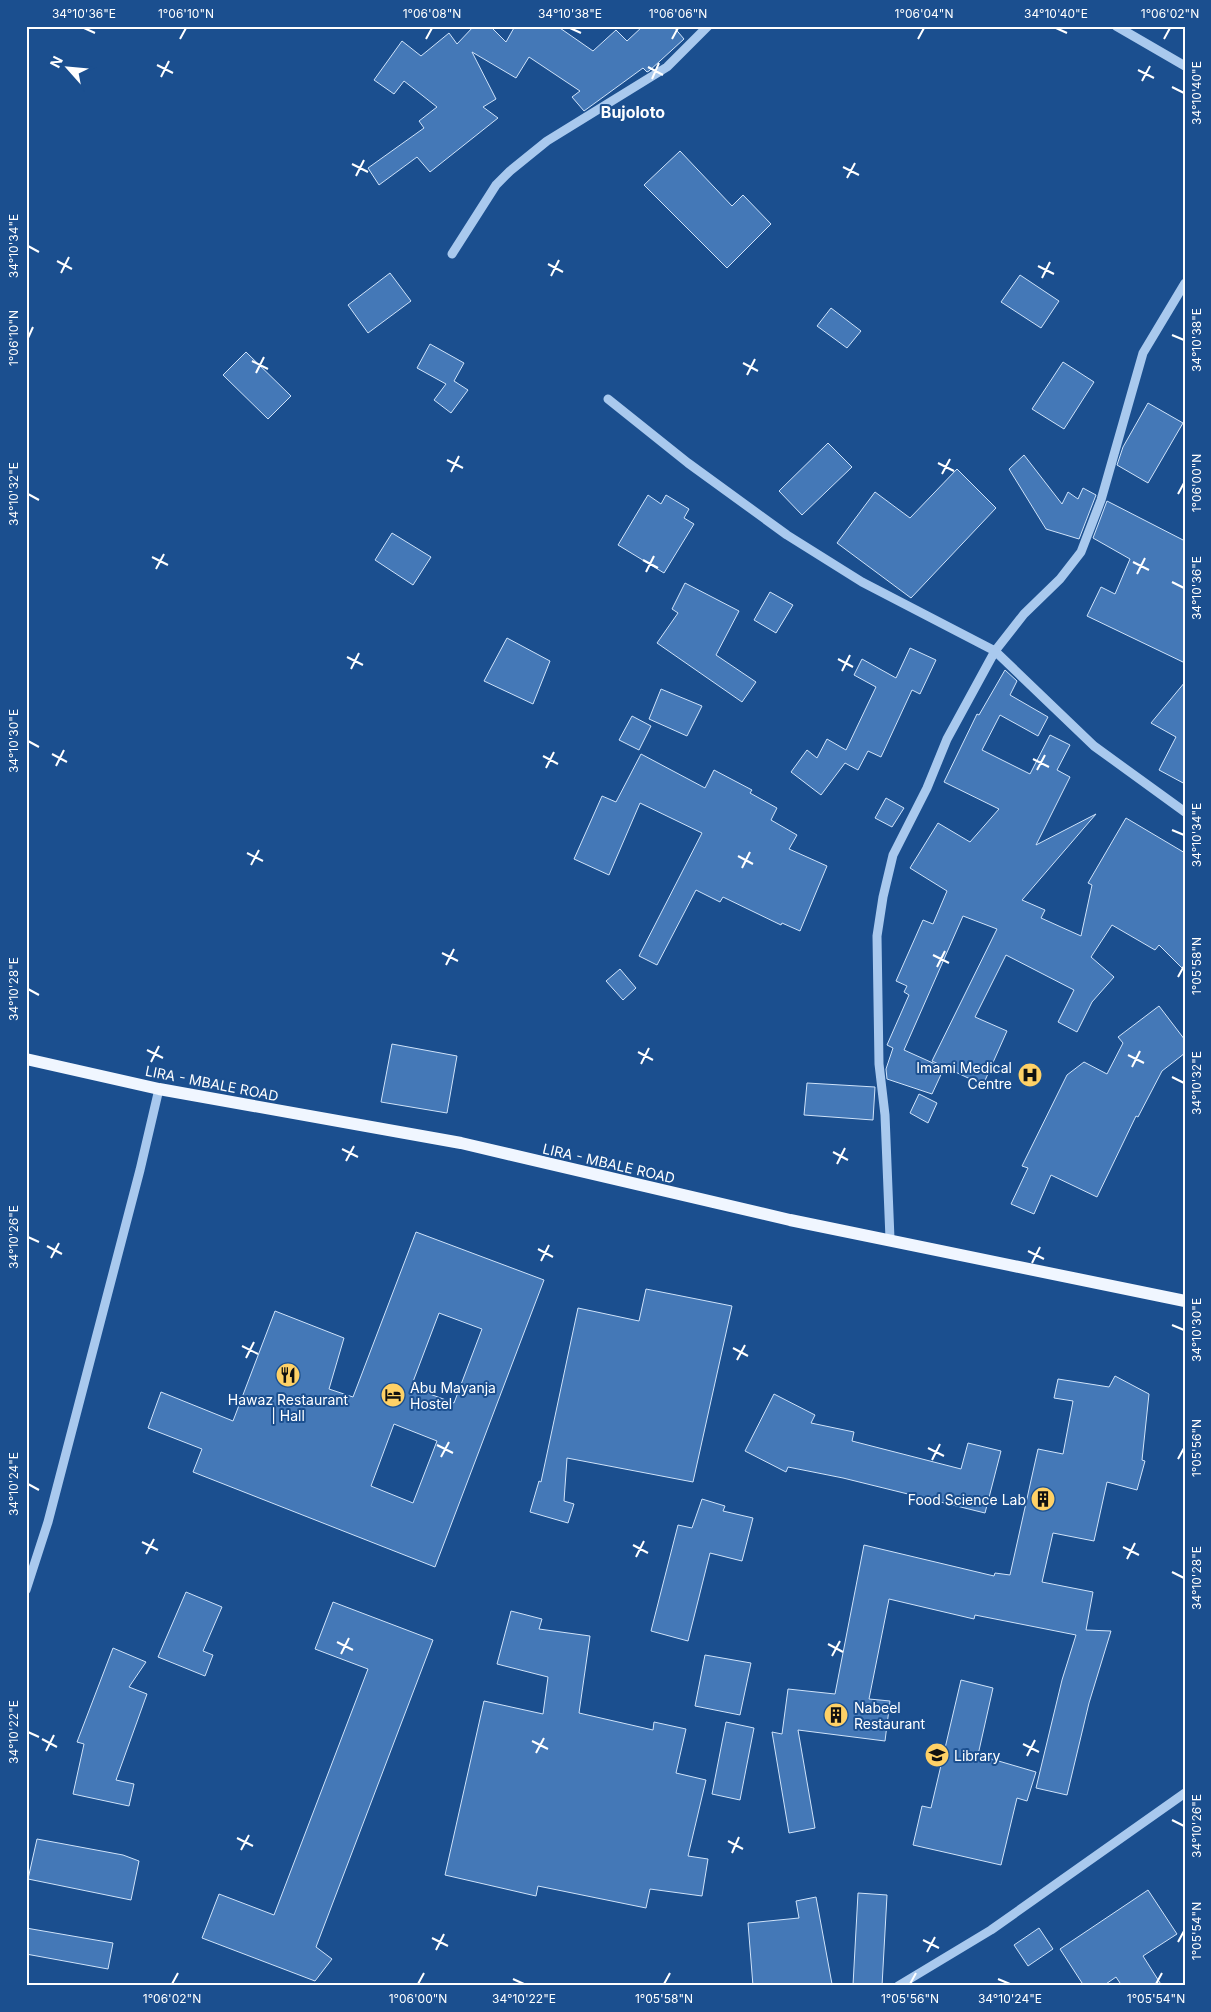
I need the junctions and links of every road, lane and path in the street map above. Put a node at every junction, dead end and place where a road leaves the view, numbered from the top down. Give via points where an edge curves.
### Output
1 (708, 26) edge
2 (1116, 26) edge
3 (1185, 66) edge
4 (452, 254) dead end
5 (1185, 283) edge
6 (608, 399) dead end
7 (995, 651) junction
8 (1185, 812) edge
9 (26, 1059) edge
10 (159, 1089) junction
11 (890, 1239) junction
12 (1185, 1301) edge
13 (26, 1590) edge
14 (1185, 1793) edge
15 (898, 1986) edge

1 - 4 street via 667,67 547,141 510,171 496,185
2 - 3 street
5 - 7 street via 1143,353 1101,500 1081,552
6 - 7 street via 688,463 787,535 862,582
7 - 8 street via 1094,746
7 - 11 street via 946,739 927,788 893,855 882,897 877,936 879,1064 888,1148
9 - 10 main road, LIRA - MBALE ROAD
10 - 11 main road, LIRA - MBALE ROAD via 460,1143 790,1220
10 - 13 street via 55,1494
11 - 12 main road, LIRA - MBALE ROAD
14 - 15 street via 991,1930

